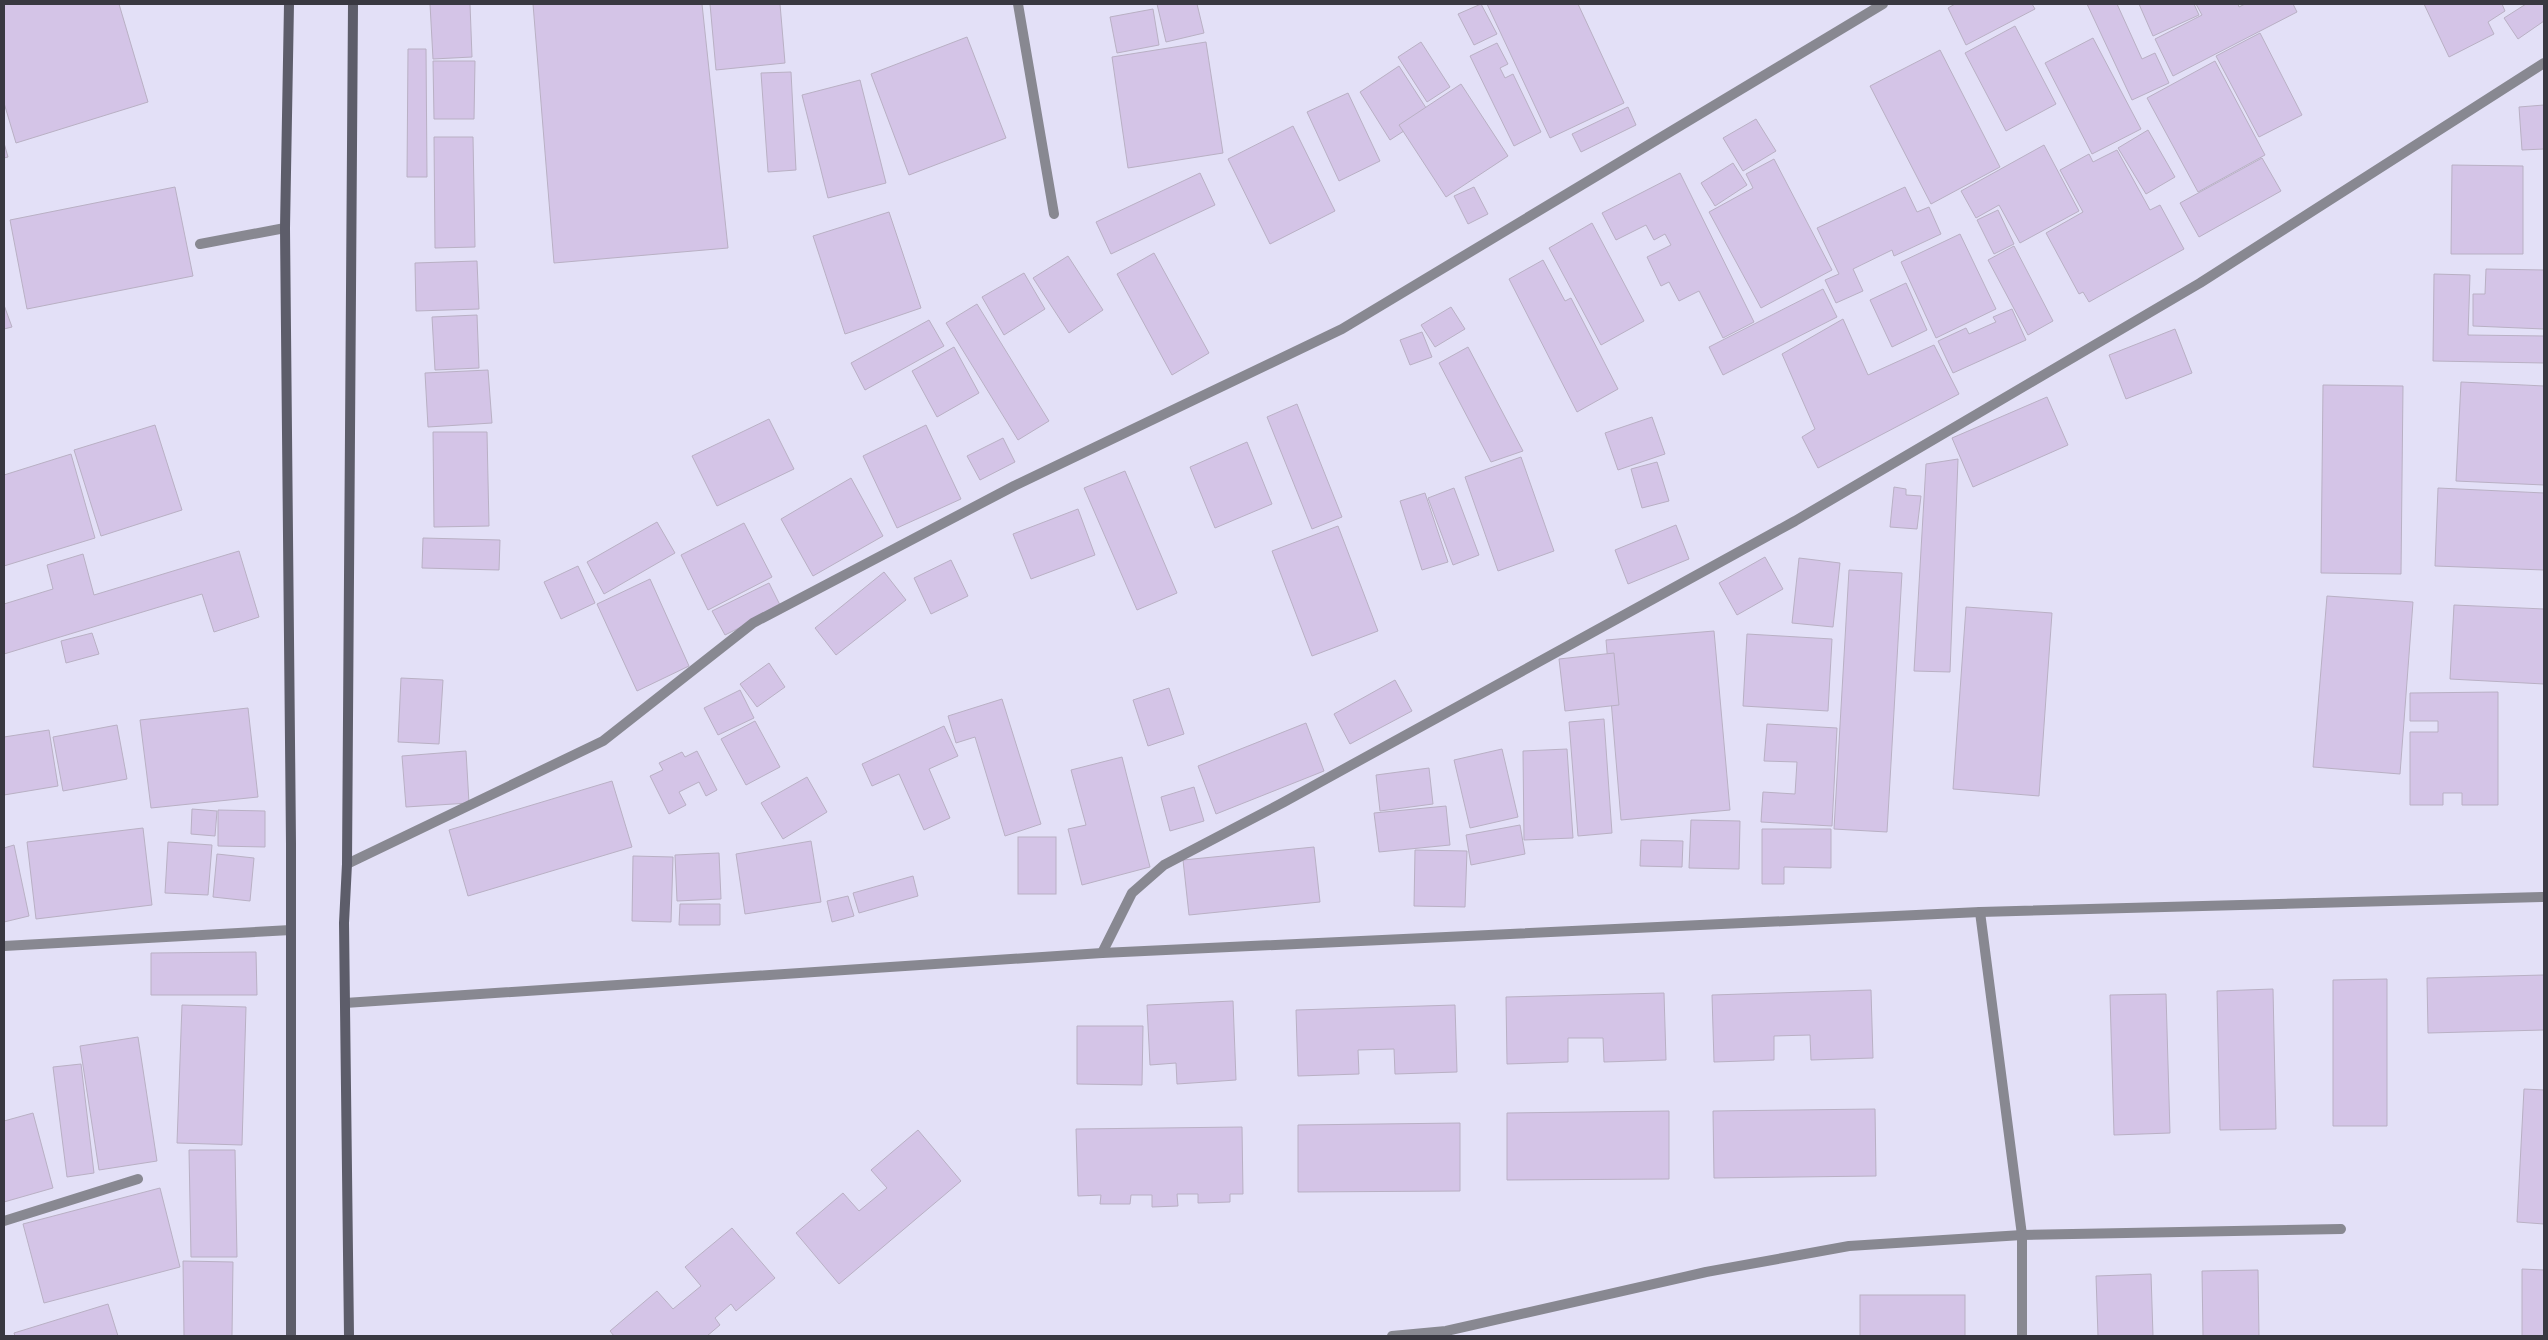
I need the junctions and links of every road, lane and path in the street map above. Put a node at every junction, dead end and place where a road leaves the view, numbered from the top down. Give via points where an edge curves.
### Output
1 (289, 4) edge
2 (353, 4) edge
3 (1018, 4) edge
4 (1883, 4) edge
5 (2544, 63) edge
6 (1054, 214) dead end
7 (285, 228) junction
8 (200, 244) dead end
9 (347, 864) junction
10 (2544, 897) edge
11 (1980, 912) junction
12 (290, 930) junction
13 (4, 946) edge
14 (1102, 953) junction
15 (345, 1003) junction
16 (138, 1179) dead end
17 (4, 1221) edge
18 (2341, 1229) dead end
19 (2022, 1235) junction
20 (291, 1336) edge
21 (349, 1336) edge
22 (1392, 1336) edge
23 (2022, 1336) edge

1 - 7 main road
2 - 9 main road
3 - 6 street
4 - 9 street via 1342,329 1014,486 753,623 602,741
5 - 14 street via 2200,283 1803,516 1164,865 1132,893
7 - 8 street
7 - 12 main road
9 - 15 main road
10 - 11 street
11 - 14 street
11 - 19 street
12 - 13 street
12 - 20 main road
14 - 15 street
15 - 21 main road
16 - 17 street
18 - 19 street
19 - 22 street via 1849,1246 1706,1272 1446,1331
19 - 23 street

